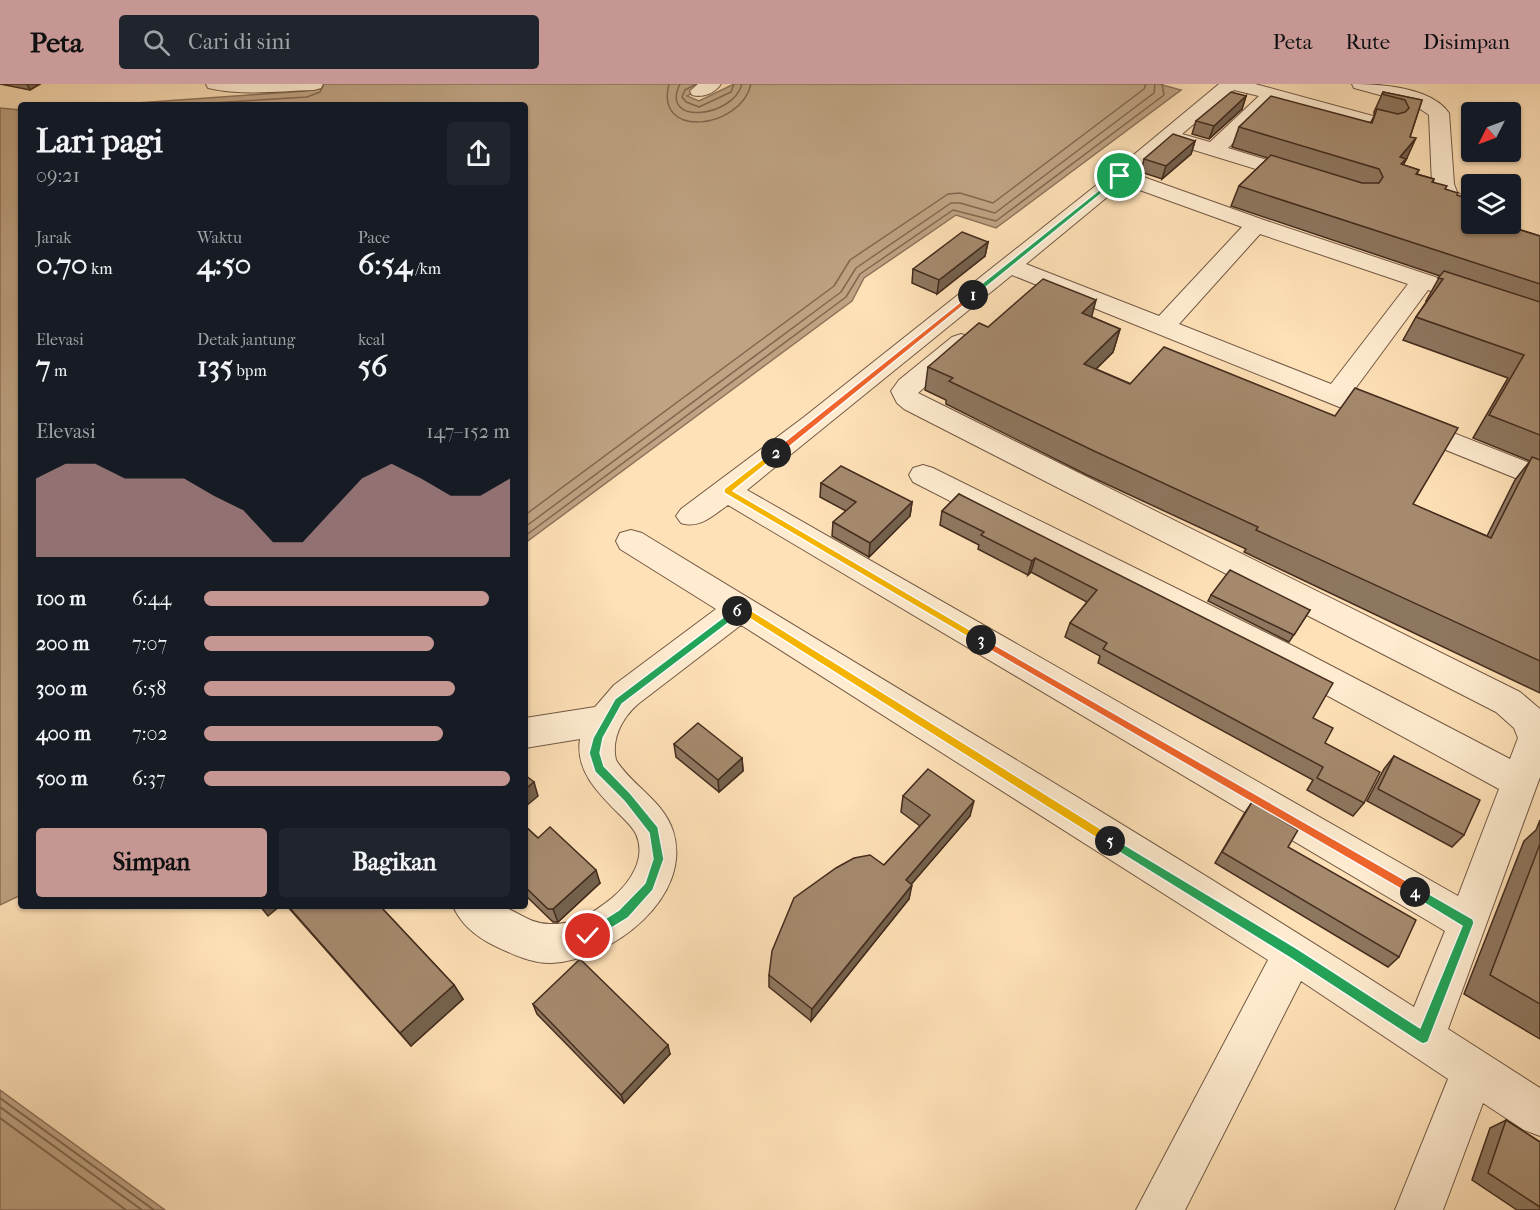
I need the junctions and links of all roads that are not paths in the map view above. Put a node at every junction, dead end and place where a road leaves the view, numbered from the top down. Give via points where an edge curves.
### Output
1 (215, 84) edge
2 (314, 84) edge
3 (1232, 84) edge
4 (1361, 84) edge
5 (1272, 94) junction
6 (1388, 126) edge
7 (1169, 136) junction
8 (1214, 150) junction
9 (1120, 176) junction
10 (1316, 182) edge
11 (1461, 205) edge
12 (1256, 225) junction
13 (1009, 265) junction
14 (1423, 280) junction
15 (1540, 320) edge
16 (1164, 326) junction
17 (968, 337) edge
18 (1336, 396) junction
19 (923, 475) dead end
20 (1540, 478) edge
21 (727, 491) junction
22 (691, 516) dead end
23 (631, 541) dead end
24 (741, 608) junction
25 (1534, 719) edge
26 (607, 720) junction
27 (528, 733) edge
28 (1518, 781) junction
29 (476, 909) edge
30 (1468, 923) junction
31 (1294, 953) junction
32 (1423, 1037) junction
33 (1473, 1071) junction
34 (1540, 1114) edge
35 (1160, 1210) edge
36 (1419, 1210) edge

1 - 2 lane
3 - 5 lane
3 - 7 lane
4 - 11 lane via 1420,100 1439,113 1443,184 1448,195
5 - 6 lane
5 - 8 lane
7 - 8 lane
7 - 9 lane
8 - 10 lane
9 - 12 lane
9 - 13 lane
12 - 14 lane
12 - 16 lane
13 - 16 lane
13 - 21 lane
14 - 15 lane
14 - 18 lane
16 - 18 lane
17 - 25 lane via 908,386 904,391 906,397 1508,702
18 - 20 lane
19 - 28 lane via 1273,651
21 - 22 lane
21 - 30 lane
23 - 24 lane
24 - 26 lane via 618,702
24 - 31 lane
25 - 28 lane via 1536,738
26 - 27 lane
26 - 29 lane via 595,753 599,768 654,831 659,859 649,886 624,914 588,936 557,944 516,936
28 - 30 lane
30 - 32 lane
31 - 32 lane
31 - 35 lane
32 - 33 lane
33 - 34 lane
33 - 36 lane

